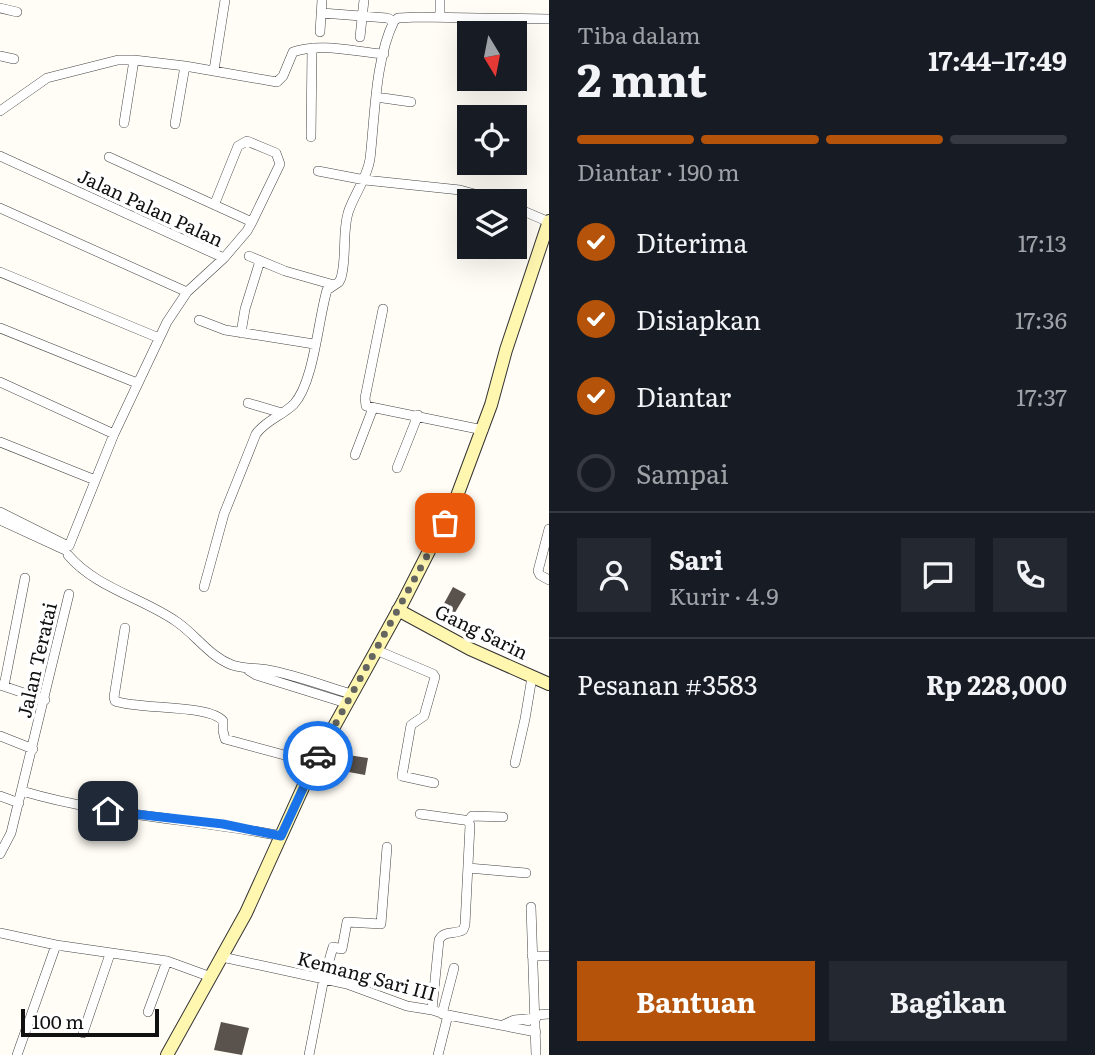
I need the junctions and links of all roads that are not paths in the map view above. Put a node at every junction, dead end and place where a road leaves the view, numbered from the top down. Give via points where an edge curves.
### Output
1 (225, 0) edge
2 (322, 0) edge
3 (363, 0) edge
4 (439, 0) edge
5 (0, 8) edge
6 (17, 12) dead end
7 (322, 13) junction
8 (362, 16) junction
9 (440, 17) junction
10 (549, 19) edge
11 (390, 20) junction
12 (320, 32) dead end
13 (360, 37) dead end
14 (312, 48) junction
15 (384, 54) junction
16 (0, 56) edge
17 (14, 59) dead end
18 (134, 60) junction
19 (185, 66) junction
20 (215, 70) junction
21 (376, 97) junction
22 (411, 102) dead end
23 (0, 111) edge
24 (124, 123) dead end
25 (175, 124) dead end
26 (311, 137) dead end
27 (0, 156) edge
28 (109, 157) dead end
29 (318, 172) dead end
30 (365, 180) junction
31 (457, 190) edge
32 (215, 203) junction
33 (0, 208) edge
34 (527, 213) edge
35 (252, 222) junction
36 (549, 222) edge
37 (249, 256) dead end
38 (224, 258) junction
39 (260, 261) junction
40 (0, 272) edge
41 (334, 285) junction
42 (187, 292) junction
43 (383, 309) dead end
44 (199, 320) dead end
45 (0, 328) edge
46 (241, 333) junction
47 (159, 338) junction
48 (314, 344) junction
49 (0, 382) edge
50 (137, 383) junction
51 (248, 403) dead end
52 (373, 408) junction
53 (282, 412) junction
54 (418, 415) junction
55 (483, 430) junction
56 (114, 434) junction
57 (0, 442) edge
58 (355, 455) dead end
59 (397, 468) dead end
60 (95, 480) junction
61 (0, 512) edge
62 (0, 520) edge
63 (549, 529) edge
64 (70, 548) junction
65 (25, 578) dead end
66 (549, 580) edge
67 (204, 587) dead end
68 (69, 594) dead end
69 (398, 610) junction
70 (125, 628) dead end
71 (376, 650) junction
72 (532, 677) junction
73 (549, 684) edge
74 (2, 685) edge
75 (349, 698) junction
76 (44, 700) junction
77 (0, 736) edge
78 (33, 749) junction
79 (315, 761) junction
80 (514, 763) dead end
81 (434, 783) dead end
82 (22, 791) junction
83 (0, 796) edge
84 (19, 803) junction
85 (420, 814) dead end
86 (503, 817) dead end
87 (468, 821) junction
88 (281, 836) junction
89 (387, 847) dead end
90 (0, 854) edge
91 (468, 868) junction
92 (526, 873) dead end
93 (531, 907) dead end
94 (0, 933) edge
95 (55, 945) junction
96 (110, 954) junction
97 (532, 956) junction
98 (549, 956) edge
99 (222, 957) junction
100 (167, 961) junction
101 (454, 968) dead end
102 (211, 977) junction
103 (324, 978) junction
104 (432, 1010) junction
105 (148, 1012) dead end
106 (445, 1014) junction
107 (549, 1014) edge
108 (536, 1016) junction
109 (503, 1025) junction
110 (536, 1032) junction
111 (83, 1033) dead end
112 (17, 1055) edge
113 (167, 1055) edge
114 (309, 1055) edge
115 (438, 1055) edge
116 (536, 1055) edge

1 - 20 street
2 - 7 street
3 - 8 street
4 - 9 street
5 - 6 street
7 - 8 street
7 - 12 street
8 - 11 street
8 - 13 street
9 - 10 street
9 - 11 street
11 - 15 street
14 - 15 street
14 - 20 street via 293,52 277,82
14 - 26 street
15 - 21 street
16 - 17 street
18 - 19 street
18 - 23 street via 47,78
18 - 24 street
19 - 20 street
19 - 25 street
21 - 22 street
21 - 30 street
27 - 38 street, Jalan Palan Palan
28 - 32 street
29 - 30 street
30 - 31 street
30 - 41 street via 348,214 343,272
32 - 35 street
32 - 35 street via 242,142 276,152 280,164
33 - 42 street
34 - 36 street
35 - 38 street
36 - 55 main road
37 - 39 street
38 - 42 street, Jalan Palan Palan
39 - 41 street
39 - 46 street
40 - 47 street
41 - 48 street via 327,290
42 - 47 street, Jalan Palan Palan
43 - 52 street via 365,402
44 - 46 street
45 - 50 street
46 - 48 street
47 - 50 street, Jalan Palan Palan
48 - 53 street via 301,393
49 - 56 street
50 - 56 street, Jalan Palan Palan
51 - 53 street
52 - 54 street
52 - 58 street
53 - 67 street via 256,434 224,514
54 - 55 street
54 - 59 street
55 - 69 main road via 445,523
56 - 60 street, Jalan Palan Palan
57 - 60 street
60 - 64 street, Jalan Palan Palan
61 - 64 street
62 - 64 street
63 - 66 street via 538,571
64 - 75 street via 88,572 179,623 221,659
65 - 74 street
68 - 76 street, Jalan Teratai
69 - 71 main road
69 - 72 main road, Gang Sarin
70 - 79 street via 114,697 117,703 215,715 223,721 225,739
71 - 75 main road
71 - 81 street via 435,677 424,716 411,725 402,776
72 - 73 main road, Gang Sarin
72 - 80 street
74 - 76 street
75 - 79 main road
76 - 78 street, Jalan Teratai
77 - 78 street
78 - 82 street, Jalan Teratai
79 - 88 main road
82 - 84 street, Jalan Teratai
82 - 88 street via 108,811 223,824
83 - 84 street
84 - 90 street, Jalan Teratai
85 - 87 street
86 - 87 street via 472,816
87 - 91 street
88 - 99 main road
89 - 103 street via 382,924 347,922 342,949 333,947
91 - 92 street
91 - 104 street via 465,925 439,940
93 - 97 street
94 - 95 street
95 - 96 street
95 - 112 street
96 - 100 street
96 - 111 street
97 - 98 street
97 - 108 street
99 - 102 main road
99 - 103 street, Kemang Sari III
100 - 102 street
100 - 105 street
101 - 106 street
102 - 113 main road
103 - 104 street, Kemang Sari III via 390,1002
103 - 114 street
104 - 106 street, Kemang Sari III
106 - 109 street, Kemang Sari III
106 - 115 street
107 - 108 street, Kemang Sari III
108 - 109 street, Kemang Sari III
108 - 110 street
109 - 110 street, Kemang Sari III
110 - 116 street

